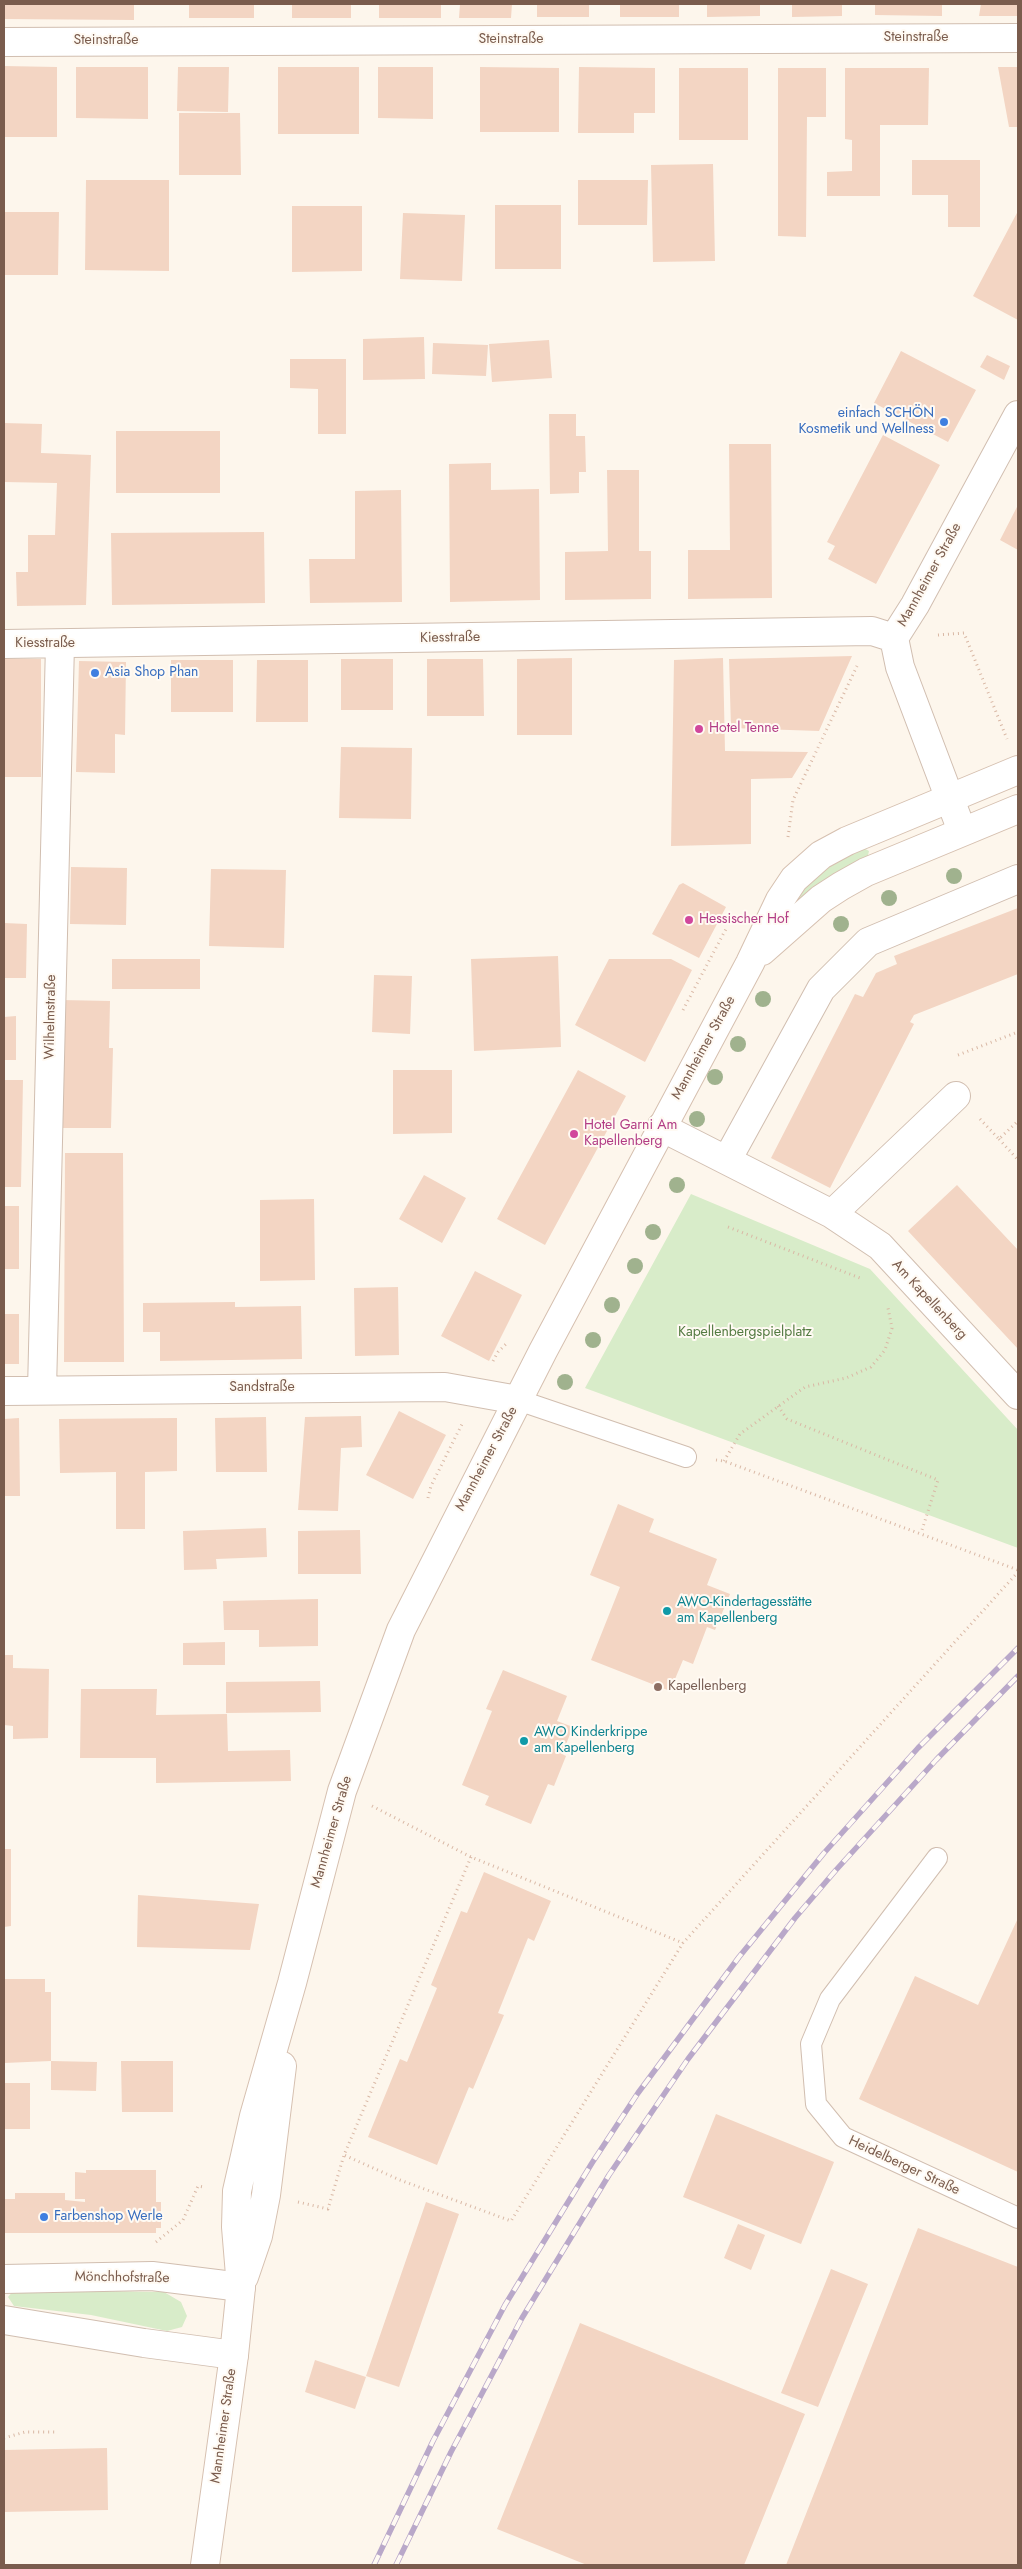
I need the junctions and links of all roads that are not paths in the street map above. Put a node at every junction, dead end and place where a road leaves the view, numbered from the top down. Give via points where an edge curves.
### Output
1 (1018, 38) edge
2 (4, 42) edge
3 (1018, 416) edge
4 (884, 634) junction
5 (4, 644) edge
6 (60, 644) junction
7 (1018, 770) edge
8 (949, 798) junction
9 (1018, 809) edge
10 (962, 831) junction
11 (1018, 879) edge
12 (750, 963) junction
13 (956, 1096) road end
14 (661, 1127) junction
15 (727, 1160) junction
16 (832, 1214) junction
17 (42, 1390) junction
18 (4, 1391) edge
19 (1018, 1395) edge
20 (518, 1400) junction
21 (686, 1457) road end
22 (937, 1858) dead end
23 (292, 1983) junction
24 (1018, 2218) edge
25 (4, 2279) edge
26 (240, 2287) junction
27 (4, 2320) edge
28 (234, 2354) junction
29 (205, 2565) edge

1 - 2 street, Steinstraße
3 - 4 street, Mannheimer Straße via 915,605
4 - 6 street, Kiesstraße
4 - 8 street, Mannheimer Straße
5 - 6 street, Kiesstraße
6 - 17 street, Wilhelmstraße
7 - 8 street, Mannheimer Straße
8 - 10 street, Mannheimer Straße
8 - 12 street, Mannheimer Straße via 847,841 806,867 780,900
9 - 10 street, Mannheimer Straße
10 - 12 street, Mannheimer Straße via 841,886 777,935
11 - 15 street via 868,942 821,989
12 - 14 street, Mannheimer Straße
13 - 16 street
14 - 15 street, Am Kapellenberg
14 - 20 street, Mannheimer Straße
15 - 16 street, Am Kapellenberg
16 - 19 street, Am Kapellenberg via 880,1246
17 - 18 street, Sandstraße
17 - 20 street, Sandstraße via 445,1387
20 - 21 lane
20 - 23 street, Mannheimer Straße via 404,1622 342,1791
22 - 24 lane, Heidelberger Straße via 830,1998 811,2044 816,2104 843,2137
23 - 26 street, Mannheimer Straße via 266,2195 258,2236
23 - 26 street, Mannheimer Straße via 254,2116 238,2191 236,2227
25 - 26 street, Mönchhofstraße via 152,2276
26 - 28 street, Mannheimer Straße
27 - 28 street
28 - 29 street, Mannheimer Straße

